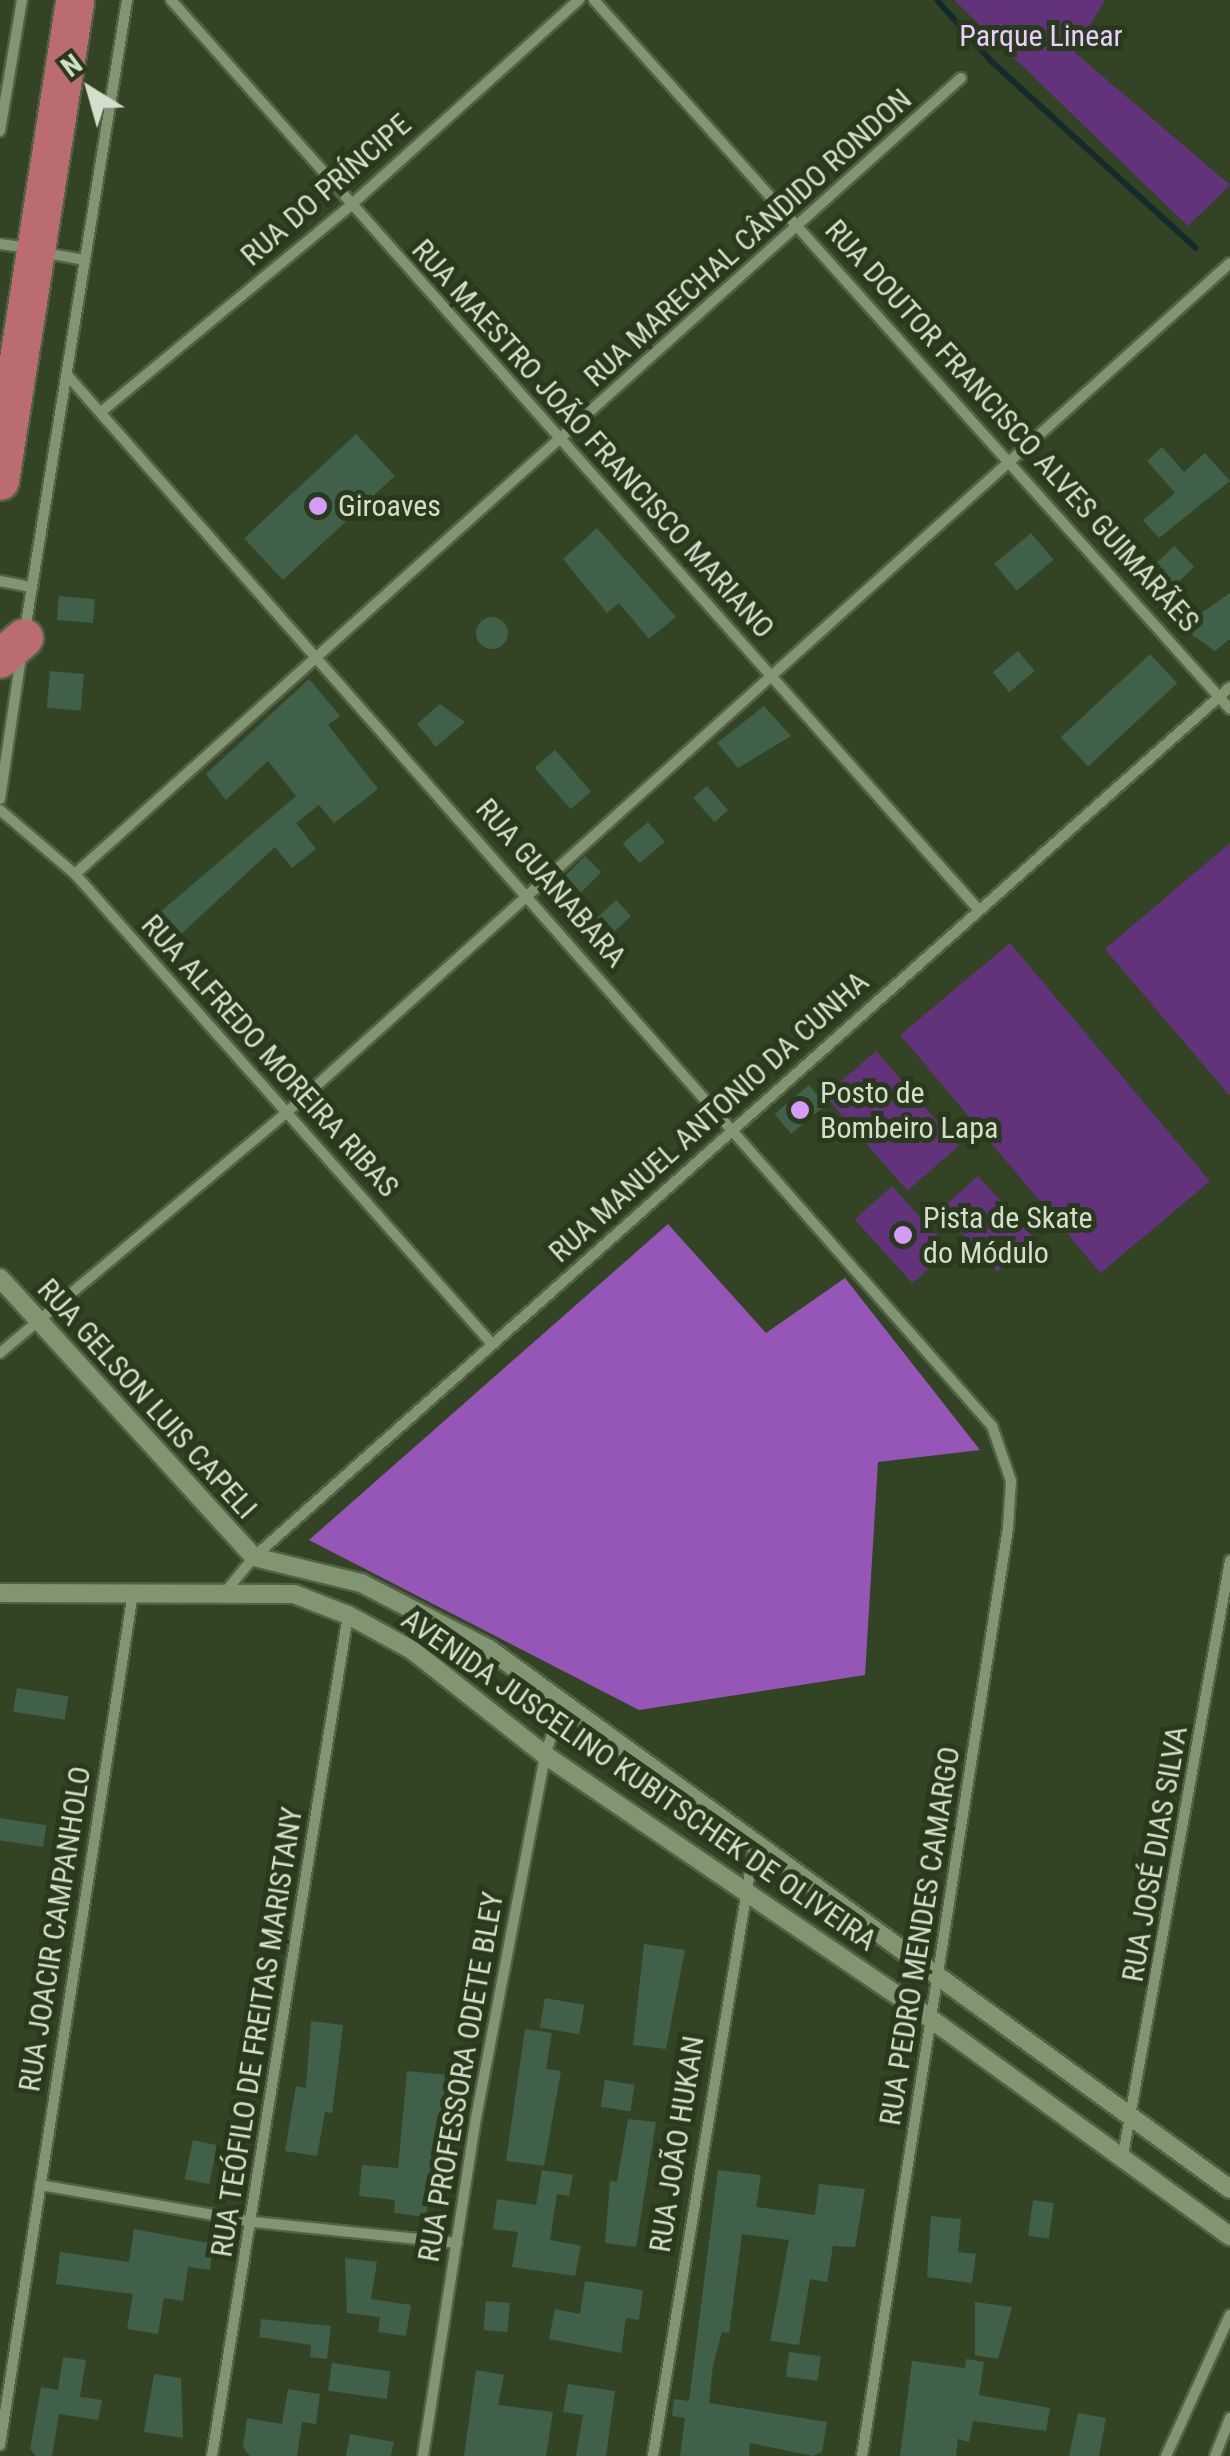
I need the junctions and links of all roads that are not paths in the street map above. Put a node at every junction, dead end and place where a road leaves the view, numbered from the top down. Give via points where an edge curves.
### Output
1 (22, 0) edge
2 (75, 0) edge
3 (127, 0) edge
4 (170, 0) edge
5 (578, 0) edge
6 (594, 0) edge
7 (961, 78) dead end
8 (0, 131) edge
9 (350, 205) junction
10 (801, 227) junction
11 (18, 246) edge
12 (84, 260) junction
13 (1230, 262) edge
14 (68, 376) junction
15 (100, 412) junction
16 (561, 442) junction
17 (1012, 462) junction
18 (0, 481) edge
19 (0, 580) edge
20 (32, 586) junction
21 (12, 648) edge
22 (320, 655) junction
23 (770, 675) junction
24 (1230, 687) edge
25 (1219, 697) junction
26 (1230, 709) edge
27 (0, 799) edge
28 (0, 810) edge
29 (75, 874) junction
30 (526, 894) junction
31 (978, 910) junction
32 (286, 1113) junction
33 (735, 1128) junction
34 (0, 1278) edge
35 (38, 1322) junction
36 (492, 1344) junction
37 (0, 1353) edge
38 (992, 1426) joint
39 (254, 1557) junction
40 (1230, 1561) edge
41 (226, 1590) junction
42 (0, 1593) edge
43 (132, 1599) junction
44 (348, 1615) junction
45 (561, 1709) junction
46 (545, 1755) junction
47 (755, 1842) junction
48 (743, 1887) junction
49 (940, 1980) junction
50 (934, 2021) junction
51 (1134, 2117) junction
52 (1122, 2155) junction
53 (40, 2185) junction
54 (1230, 2188) edge
55 (254, 2222) junction
56 (1230, 2236) edge
57 (457, 2243) junction
58 (1230, 2315) edge
59 (1230, 2418) edge
60 (0, 2445) edge
61 (212, 2456) edge
62 (424, 2456) edge
63 (653, 2456) edge
64 (862, 2456) edge
65 (1166, 2456) edge
66 (1216, 2456) edge

1 - 8 street
2 - 11 highway
3 - 12 street
4 - 9 street, RUA MAESTRO JOÃO FRANCISCO MARIANO
5 - 9 street, RUA DO PRÍNCIPE
6 - 10 street, RUA DOUTOR FRANCISCO ALVES GUIMARÃES
7 - 10 street, RUA MARECHAL CÂNDIDO RONDON
9 - 15 street, RUA DO PRÍNCIPE
9 - 16 street, RUA MAESTRO JOÃO FRANCISCO MARIANO
10 - 16 street, RUA MARECHAL CÂNDIDO RONDON
10 - 17 street, RUA DOUTOR FRANCISCO ALVES GUIMARÃES
11 - 12 street
11 - 18 highway
12 - 14 street
13 - 17 street
14 - 15 street, RUA GUANABARA
14 - 20 street
15 - 22 street, RUA GUANABARA
16 - 22 street, RUA MARECHAL CÂNDIDO RONDON
16 - 23 street, RUA MAESTRO JOÃO FRANCISCO MARIANO
17 - 23 street
17 - 25 street, RUA DOUTOR FRANCISCO ALVES GUIMARÃES
19 - 20 street
20 - 21 street
21 - 27 street
22 - 29 street, RUA MARECHAL CÂNDIDO RONDON
22 - 30 street, RUA GUANABARA
23 - 30 street
23 - 31 street, RUA MAESTRO JOÃO FRANCISCO MARIANO
24 - 25 street, RUA MANUEL ANTONIO DA CUNHA
25 - 26 street, RUA DOUTOR FRANCISCO ALVES GUIMARÃES
25 - 31 street, RUA MANUEL ANTONIO DA CUNHA
28 - 29 street, RUA ALFREDO MOREIRA RIBAS
29 - 32 street, RUA ALFREDO MOREIRA RIBAS
30 - 32 street
30 - 33 street, RUA GUANABARA
31 - 33 street, RUA MANUEL ANTONIO DA CUNHA
32 - 35 street
32 - 36 street, RUA ALFREDO MOREIRA RIBAS
33 - 36 street, RUA MANUEL ANTONIO DA CUNHA
33 - 38 street, RUA GUANABARA
34 - 35 street, RUA GELSON LUIS CAPELI
35 - 37 street
35 - 39 street, RUA GELSON LUIS CAPELI
36 - 39 street, RUA MANUEL ANTONIO DA CUNHA
38 - 49 street, RUA PEDRO MENDES CAMARGO via 1011,1482 1008,1528
39 - 41 street, RUA MANUEL ANTONIO DA CUNHA
39 - 45 street, AVENIDA JUSCELINO KUBITSCHEK DE OLIVEIRA via 360,1582 489,1649
40 - 51 street, RUA JOSÉ DIAS SILVA
41 - 43 street, AVENIDA JUSCELINO KUBITSCHEK DE OLIVEIRA
41 - 44 street, AVENIDA JUSCELINO KUBITSCHEK DE OLIVEIRA via 294,1594
42 - 43 street, AVENIDA JUSCELINO KUBITSCHEK DE OLIVEIRA
43 - 53 street, RUA JOACIR CAMPANHOLO
44 - 46 street, AVENIDA JUSCELINO KUBITSCHEK DE OLIVEIRA via 412,1650
44 - 55 street, RUA TEÓFILO DE FREITAS MARISTANY
45 - 46 street, RUA PROFESSORA ODETE BLEY
45 - 47 street, AVENIDA JUSCELINO KUBITSCHEK DE OLIVEIRA
46 - 48 street, AVENIDA JUSCELINO KUBITSCHEK DE OLIVEIRA
46 - 57 street, RUA PROFESSORA ODETE BLEY
47 - 48 street, RUA JOÃO HUKAN
47 - 49 street, AVENIDA JUSCELINO KUBITSCHEK DE OLIVEIRA
48 - 50 street, AVENIDA JUSCELINO KUBITSCHEK DE OLIVEIRA
48 - 63 street, RUA JOÃO HUKAN
49 - 50 street, RUA PEDRO MENDES CAMARGO
49 - 51 street, AVENIDA JUSCELINO KUBITSCHEK DE OLIVEIRA
50 - 52 street, AVENIDA JUSCELINO KUBITSCHEK DE OLIVEIRA
50 - 64 street, RUA PEDRO MENDES CAMARGO
51 - 52 street, RUA JOSÉ DIAS SILVA
51 - 54 street, AVENIDA JUSCELINO KUBITSCHEK DE OLIVEIRA
52 - 56 street, AVENIDA JUSCELINO KUBITSCHEK DE OLIVEIRA
53 - 55 street
53 - 60 street, RUA JOACIR CAMPANHOLO
55 - 57 street
55 - 61 street, RUA TEÓFILO DE FREITAS MARISTANY
57 - 62 street, RUA PROFESSORA ODETE BLEY
58 - 65 street
59 - 66 street

